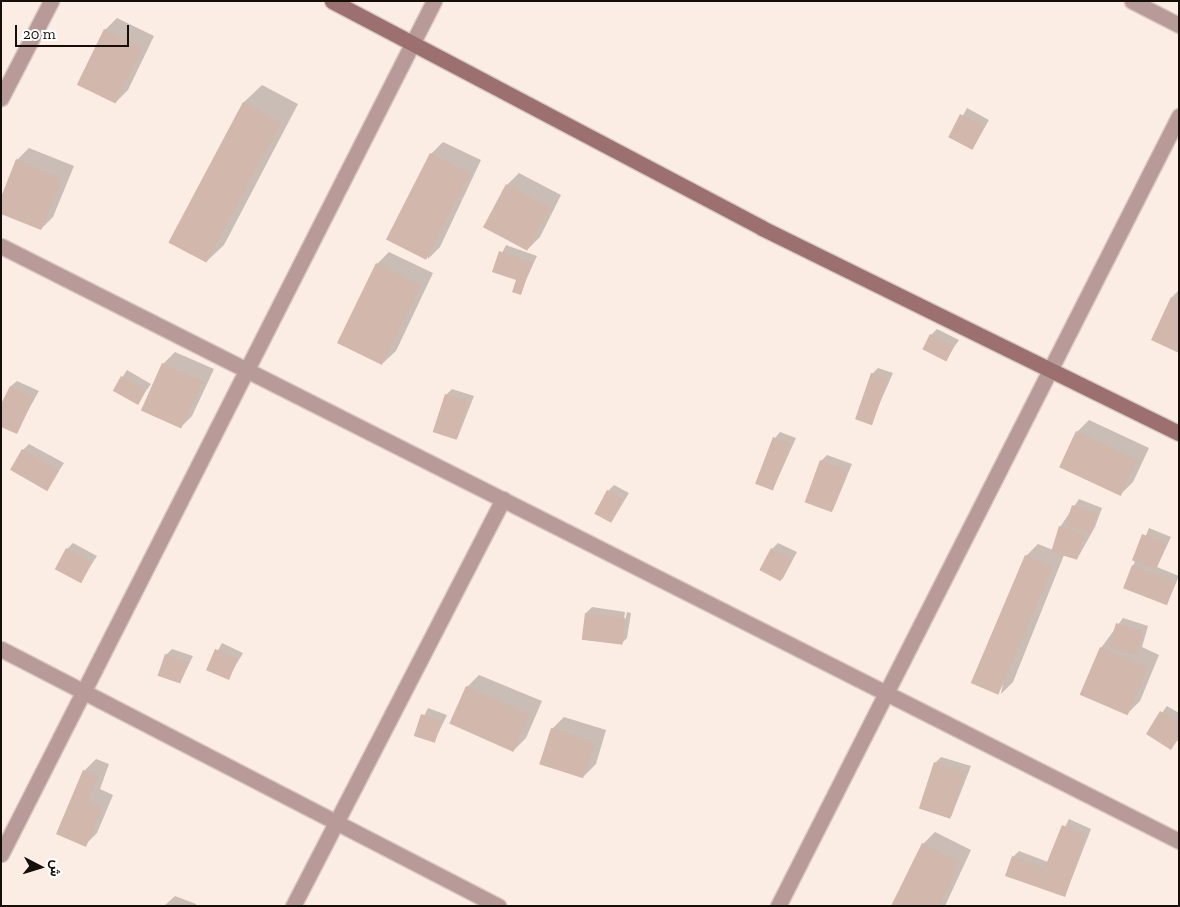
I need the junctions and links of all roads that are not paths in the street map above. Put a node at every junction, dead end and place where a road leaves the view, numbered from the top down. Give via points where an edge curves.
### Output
1 (51, 1) edge
2 (332, 1) edge
3 (434, 1) edge
4 (1132, 1) edge
5 (1179, 25) edge
6 (412, 43) junction
7 (1, 98) edge
8 (1179, 116) edge
9 (1, 246) edge
10 (1049, 370) junction
11 (248, 371) junction
12 (1179, 433) edge
13 (503, 499) junction
14 (1, 649) edge
15 (84, 691) junction
16 (886, 693) junction
17 (337, 822) junction
18 (1179, 841) edge
19 (1, 854) edge
20 (294, 906) edge
21 (498, 906) edge
22 (778, 906) edge

1 - 7 street
2 - 6 main road
3 - 6 street
4 - 5 street
6 - 10 main road via 762,228
6 - 11 street
8 - 10 street
9 - 11 street
10 - 12 main road
10 - 16 street
11 - 13 street
11 - 15 street
13 - 16 street
13 - 17 street
14 - 15 street
15 - 17 street
15 - 19 street
16 - 18 street
16 - 22 street
17 - 20 street
17 - 21 street

